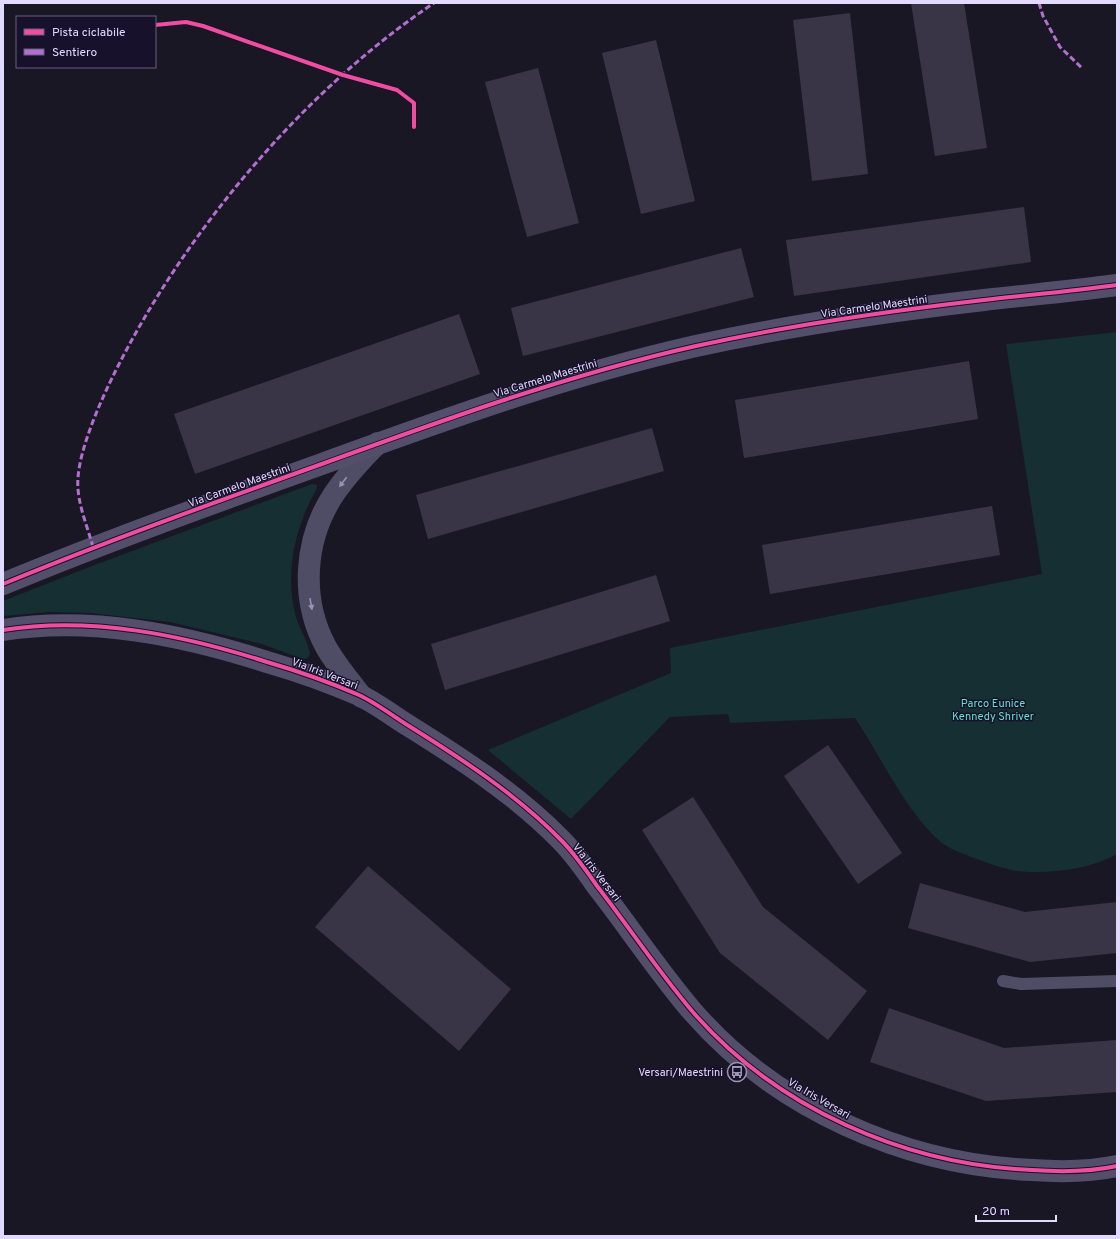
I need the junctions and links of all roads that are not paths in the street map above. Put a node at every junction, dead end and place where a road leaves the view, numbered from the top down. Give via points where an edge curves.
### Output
1 (1117, 285) edge
2 (378, 443) junction
3 (3, 584) edge
4 (3, 630) edge
5 (362, 697) junction
6 (1003, 981) dead end
7 (1117, 981) edge
8 (1117, 1166) edge

1 - 2 street, Via Carmelo Maestrini via 849,318 697,346 642,359 508,398
2 - 3 street, Via Carmelo Maestrini via 93,547
2 -> 5 street via 343,481 326,508 314,538 308,572 312,607 322,638 327,649
4 - 5 street, Via Iris Versari via 58,625 128,630 176,637 238,652 305,674
5 - 8 street, Via Iris Versari via 464,762 551,830 564,843 699,1018 729,1048 767,1078 800,1099 845,1124 878,1138 926,1154 961,1162 990,1168 1052,1171 1081,1171
6 - 7 lane via 1021,984

